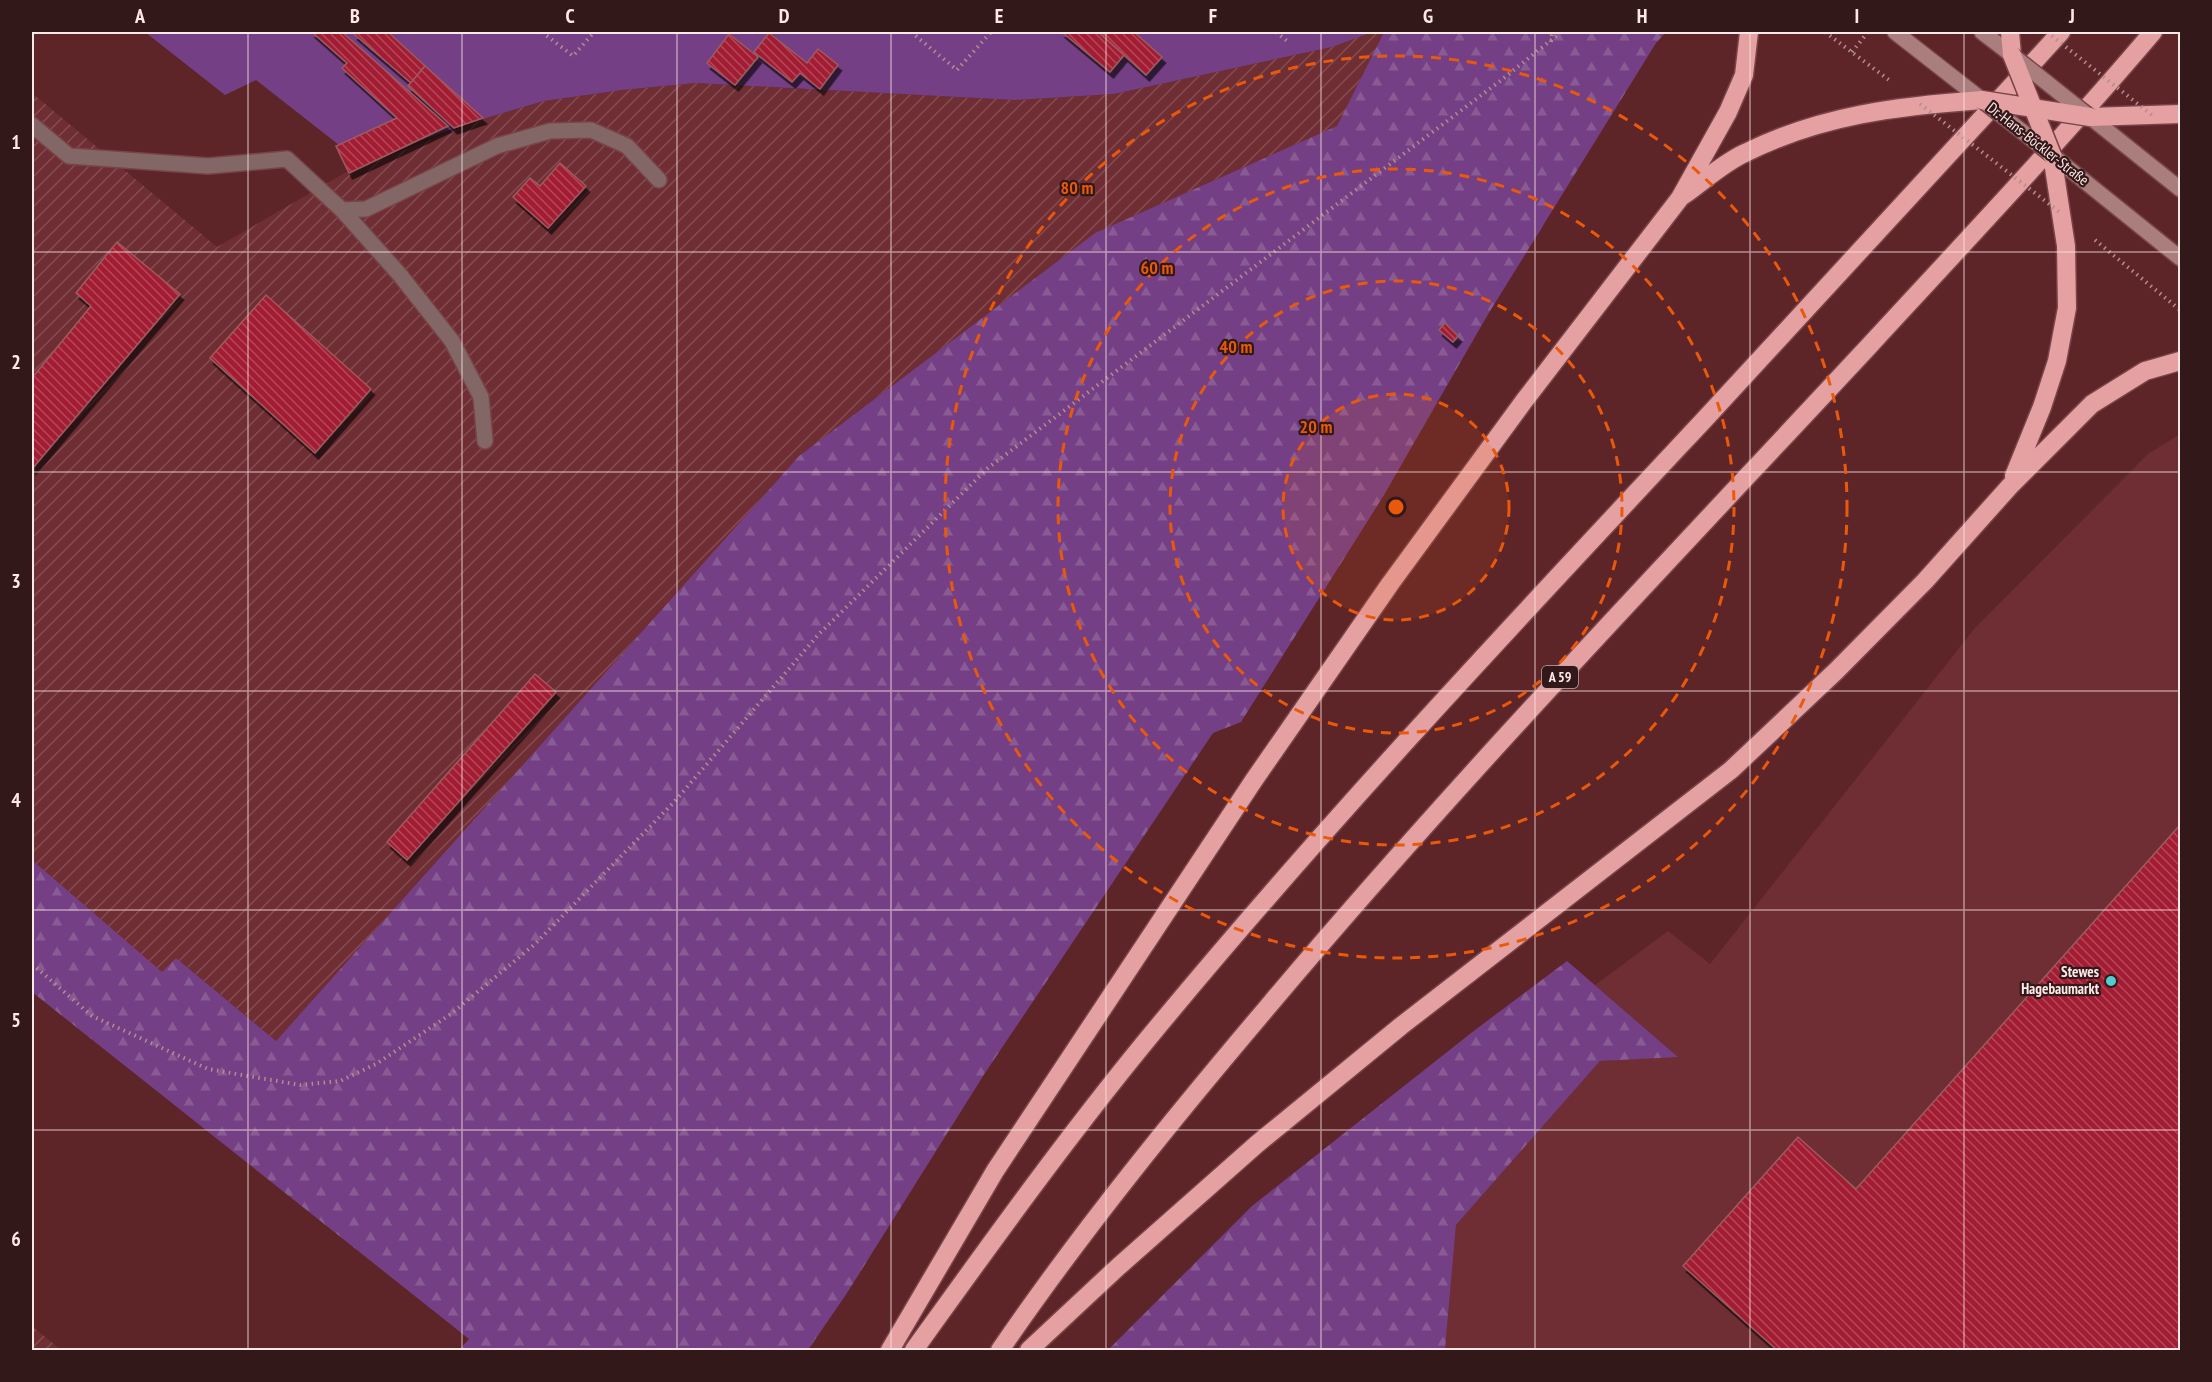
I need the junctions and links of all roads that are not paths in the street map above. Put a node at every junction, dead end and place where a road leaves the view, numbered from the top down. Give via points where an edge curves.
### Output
1 (1749, 32) edge
2 (1895, 32) edge
3 (1982, 32) edge
4 (2010, 32) edge
5 (2061, 32) edge
6 (2153, 32) edge
7 (2012, 55) junction
8 (1982, 100) junction
9 (2034, 107) junction
10 (2181, 114) edge
11 (2090, 117) junction
12 (32, 125) edge
13 (2052, 155) junction
14 (659, 180) dead end
15 (2181, 189) edge
16 (1680, 198) junction
17 (342, 210) junction
18 (2181, 258) edge
19 (2181, 361) edge
20 (485, 441) dead end
21 (2010, 486) junction
22 (890, 1350) edge
23 (914, 1350) edge
24 (1000, 1350) edge
25 (1029, 1350) edge

1 - 16 highway via 1744,75
2 - 8 main road, Dr.-Hans-Böckler-Straße
3 - 7 main road
4 - 7 highway
5 - 23 highway via 1510,627 1311,848 1145,1042 1027,1194
6 - 24 highway, A 59 via 1975,232 1361,896 1198,1090 1083,1235
7 - 9 highway, bridge
7 - 11 main road, bridge
8 - 9 highway, bridge
8 - 13 main road, Dr.-Hans-Böckler-Straße, bridge
8 - 16 highway via 1916,101 1792,132 1743,154
9 - 11 highway, bridge
9 - 13 highway, bridge
10 - 11 highway
11 - 15 main road
12 - 17 lane via 69,156 208,166 287,159
13 - 18 main road, Dr.-Hans-Böckler-Straße
13 - 21 highway via 2066,246 2067,308 2057,361
14 - 17 lane via 627,146 591,130 550,131 498,146 366,209
16 - 22 highway via 1488,449 1254,780 995,1172
17 - 20 lane via 452,341 481,397
19 - 21 highway via 2145,370 2091,404
21 - 25 highway via 1925,581 1731,770 1401,1026 1257,1144

